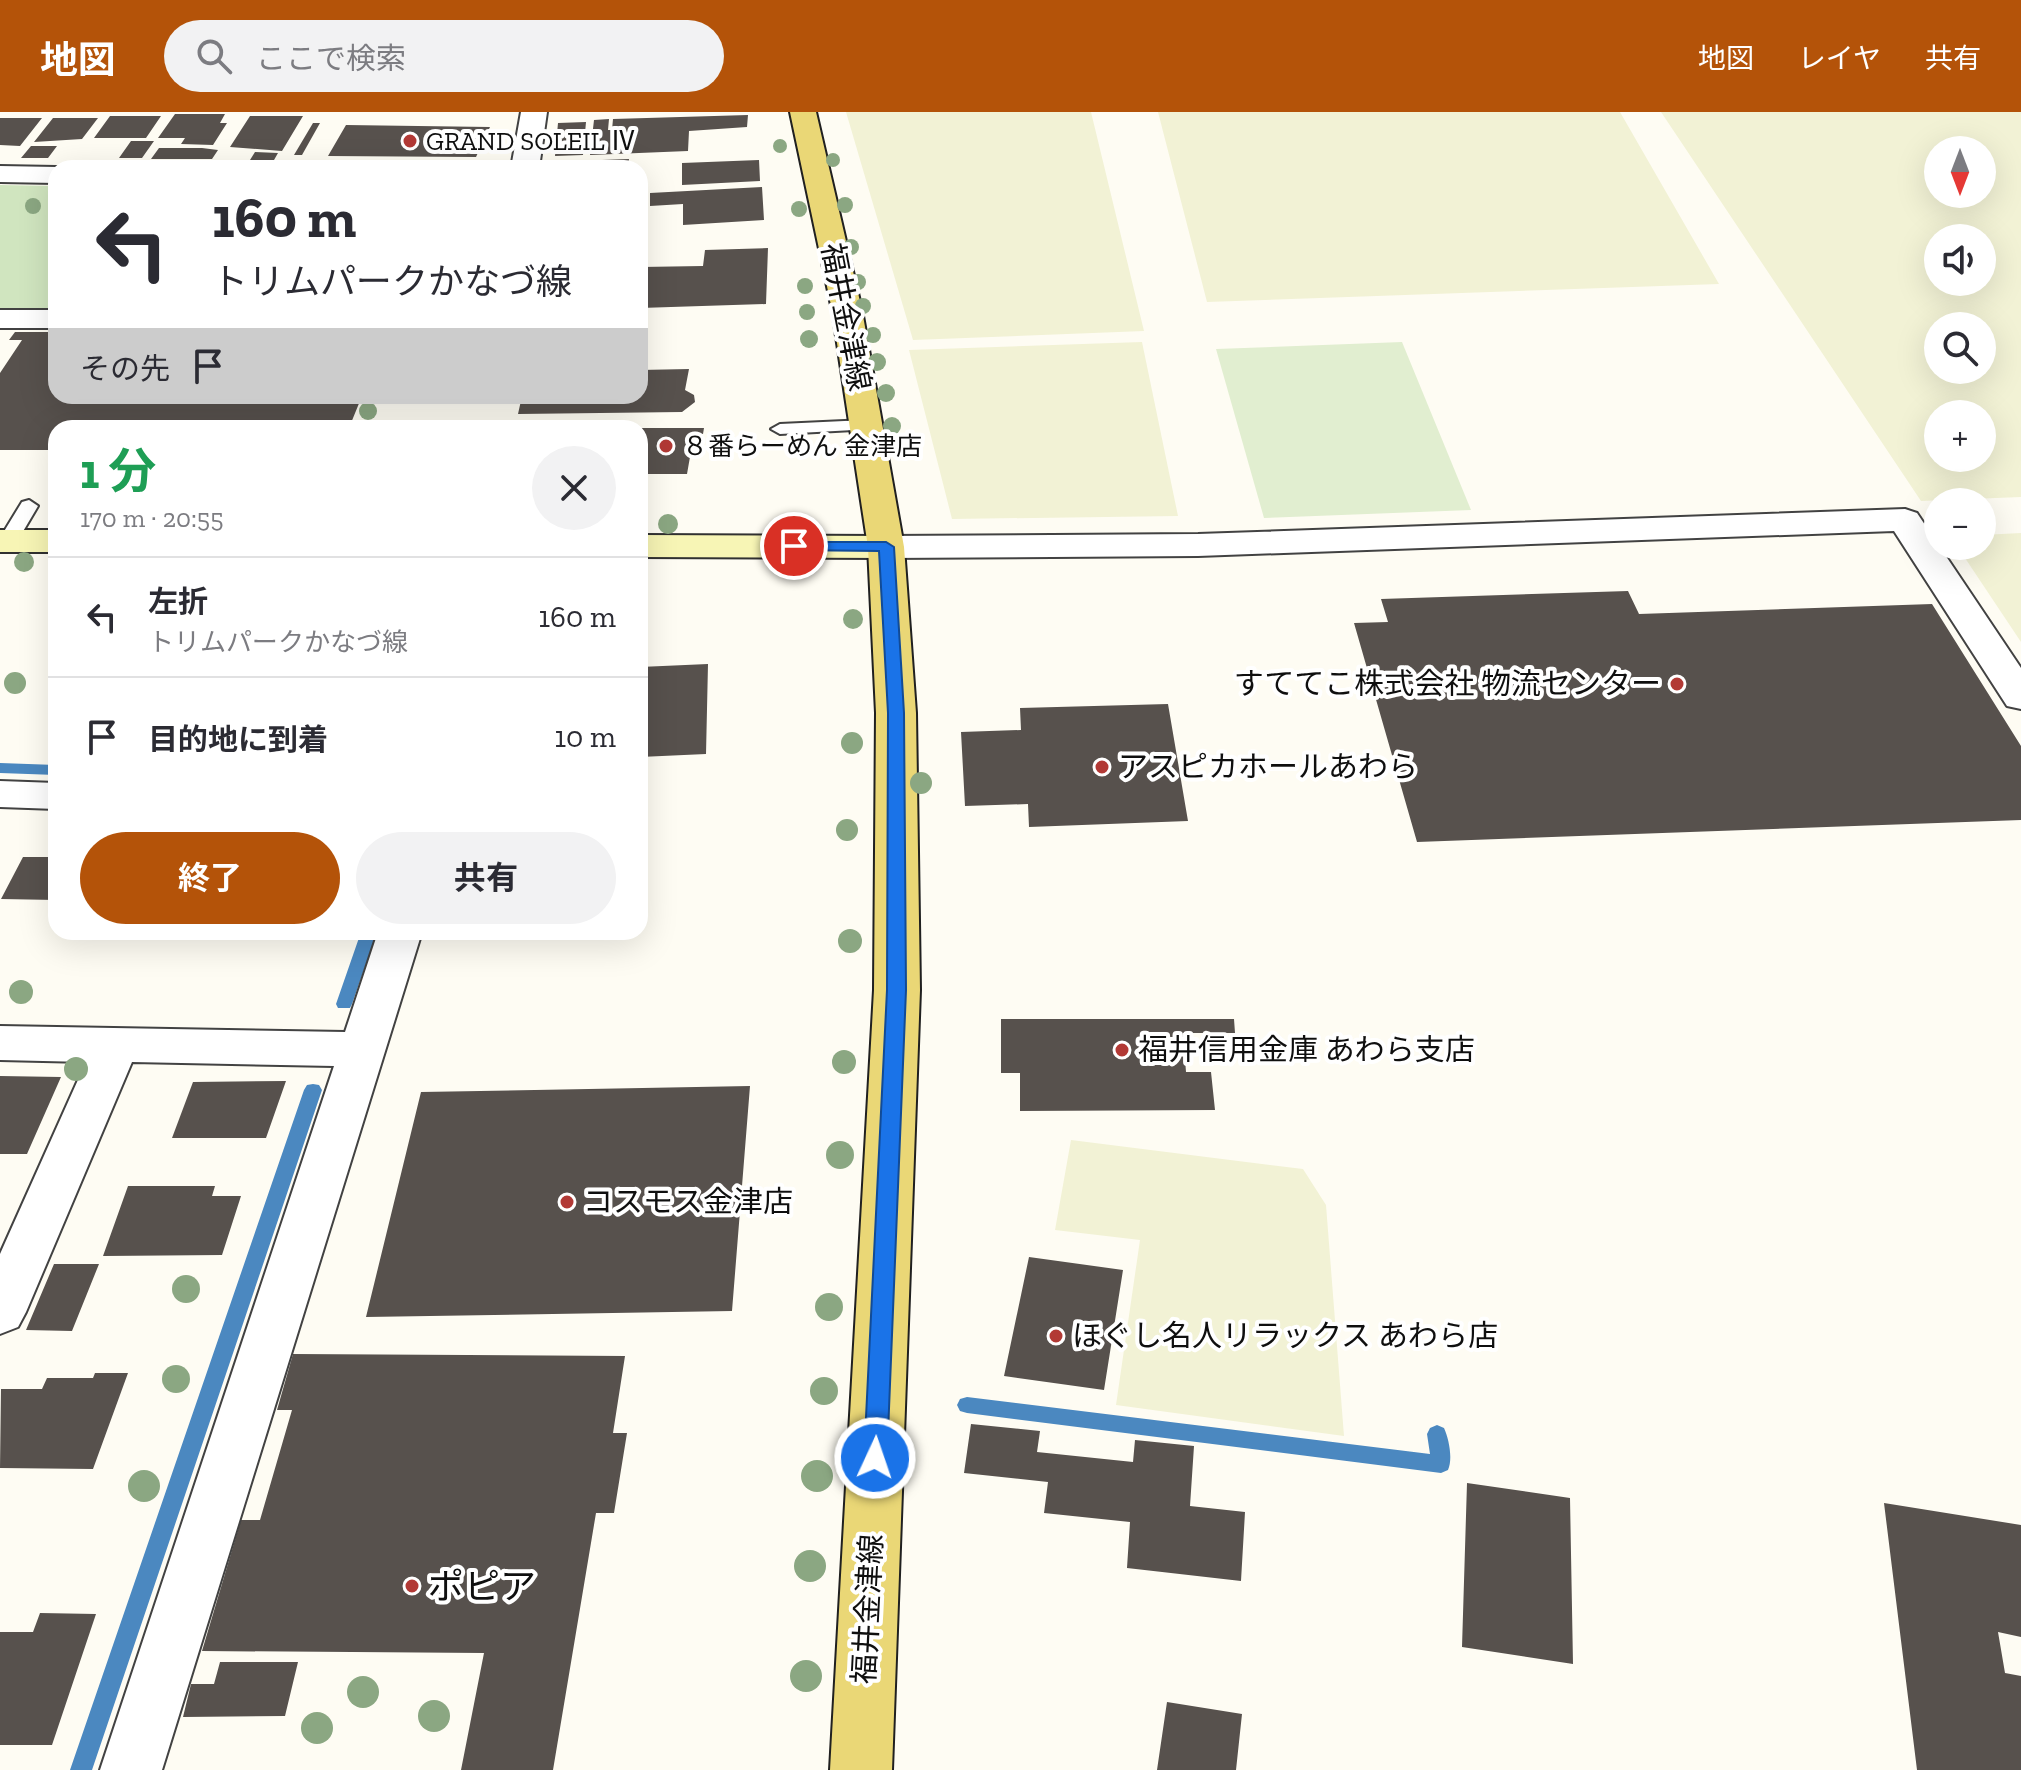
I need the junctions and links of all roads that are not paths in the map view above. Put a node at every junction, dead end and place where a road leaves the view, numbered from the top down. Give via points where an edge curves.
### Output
1 (534, 112) edge
2 (803, 112) edge
3 (526, 160) edge
4 (0, 174) edge
5 (48, 175) edge
6 (0, 319) edge
7 (48, 319) edge
8 (866, 425) junction
9 (780, 429) dead end
10 (29, 506) dead end
11 (4, 541) edge
12 (48, 541) edge
13 (648, 546) edge
14 (886, 547) junction
15 (2021, 697) edge
16 (0, 794) edge
17 (48, 796) edge
18 (397, 940) edge
19 (0, 1043) edge
20 (116, 1046) junction
21 (360, 1049) junction
22 (0, 1312) edge
23 (131, 1770) edge
24 (861, 1770) edge

1 - 3 street
2 - 8 main road, 福井金津線 via 847,310
4 - 5 street
6 - 7 street
8 - 9 lane
8 - 14 main road, 福井金津線
10 - 11 lane
11 - 12 main road
13 - 14 main road
14 - 15 street via 1198,545 1905,520
14 - 24 main road, 福井金津線 via 896,713 897,990
16 - 17 street
18 - 21 street
19 - 20 street
20 - 21 street
20 - 22 street
21 - 23 street

